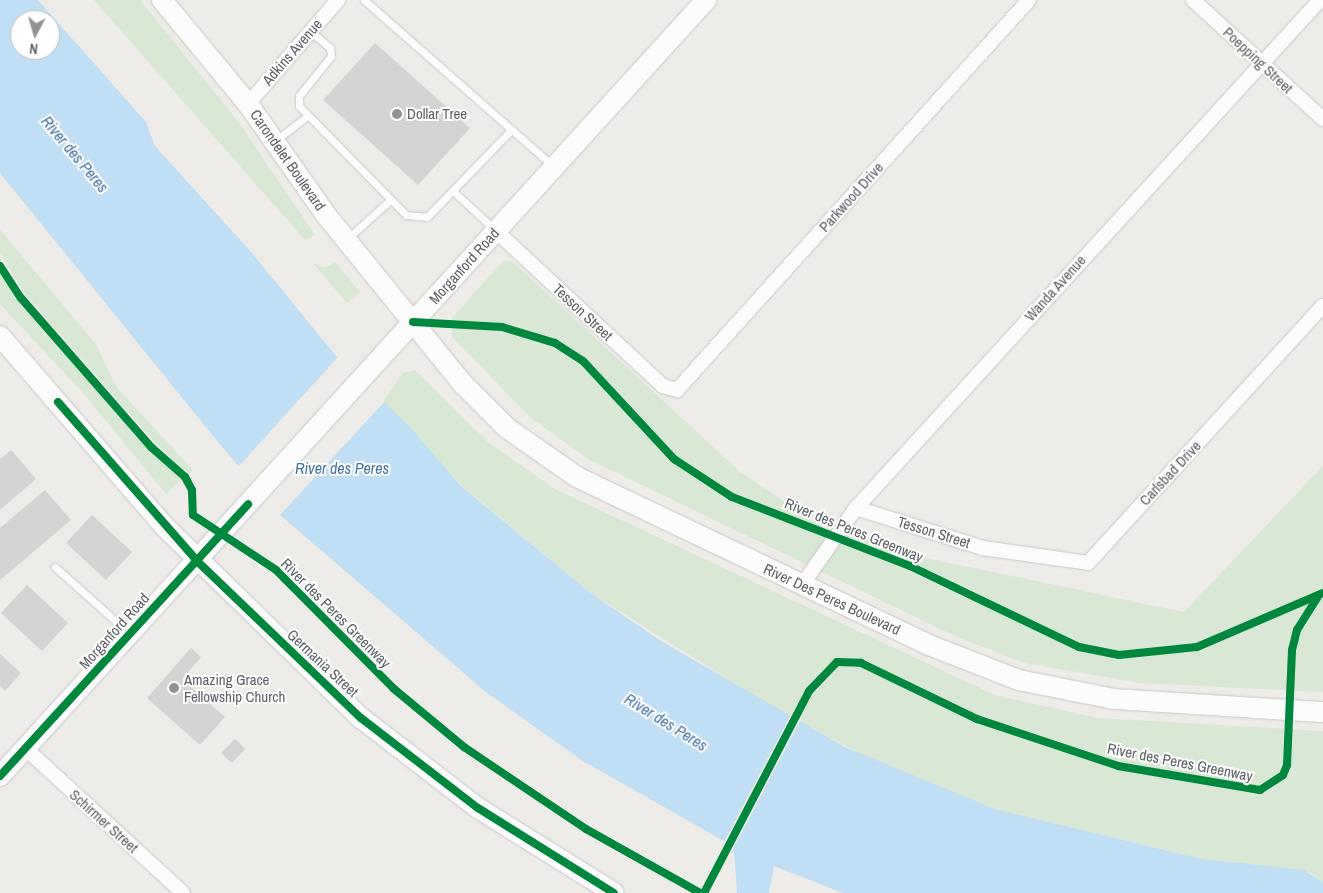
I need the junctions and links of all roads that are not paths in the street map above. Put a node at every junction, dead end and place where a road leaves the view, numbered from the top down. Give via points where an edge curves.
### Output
1 (162, 0) edge
2 (338, 0) edge
3 (364, 0) edge
4 (706, 0) edge
5 (1028, 0) edge
6 (1193, 0) edge
7 (1320, 0) edge
8 (309, 31) junction
9 (1260, 62) junction
10 (248, 104) junction
11 (307, 116) junction
12 (1323, 119) edge
13 (511, 130) junction
14 (275, 141) junction
15 (554, 167) junction
16 (452, 191) junction
17 (389, 201) junction
18 (496, 231) junction
19 (346, 240) junction
20 (1323, 306) edge
21 (413, 322) junction
22 (0, 336) edge
23 (671, 391) joint
24 (856, 508) junction
25 (983, 548) joint
26 (197, 561) junction
27 (55, 567) dead end
28 (802, 585) junction
29 (130, 634) junction
30 (1323, 712) edge
31 (25, 748) junction
32 (0, 776) edge
33 (183, 893) edge
34 (614, 893) edge

1 - 10 main road, Carondelet Boulevard
2 - 8 street, Adkins Avenue
3 - 13 lane
4 - 15 main road, Morganford Road
5 - 23 street, Parkwood Drive via 680,387
6 - 9 street, Poepping Street
7 - 9 street, Wanda Avenue
8 - 10 street, Adkins Avenue
8 - 11 lane via 330,48 331,56 298,96
9 - 12 street, Poepping Street
9 - 24 street, Wanda Avenue
10 - 14 main road, Carondelet Boulevard
11 - 14 lane
11 - 17 lane
13 - 15 lane
13 - 16 lane
14 - 19 main road, Carondelet Boulevard
15 - 18 main road, Morganford Road
16 - 17 lane via 427,217 418,219
16 - 18 lane
17 - 19 lane
18 - 21 main road, Morganford Road
18 - 23 street, Tesson Street
19 - 21 main road, Carondelet Boulevard
20 - 25 street, Carlsbad Drive via 1088,562
21 - 26 main road, Morganford Road
21 - 28 main road, River Des Peres Boulevard via 489,411 560,467
22 - 26 main road, Germania Street
24 - 25 street, Tesson Street
24 - 28 street, Wanda Avenue
26 - 29 main road, Morganford Road
26 - 34 main road, Germania Street via 398,749 518,835
27 - 29 lane
28 - 30 main road, River Des Peres Boulevard via 959,658 1050,689 1114,699
29 - 31 main road, Morganford Road
31 - 32 main road, Morganford Road
31 - 33 street, Schirmer Street

